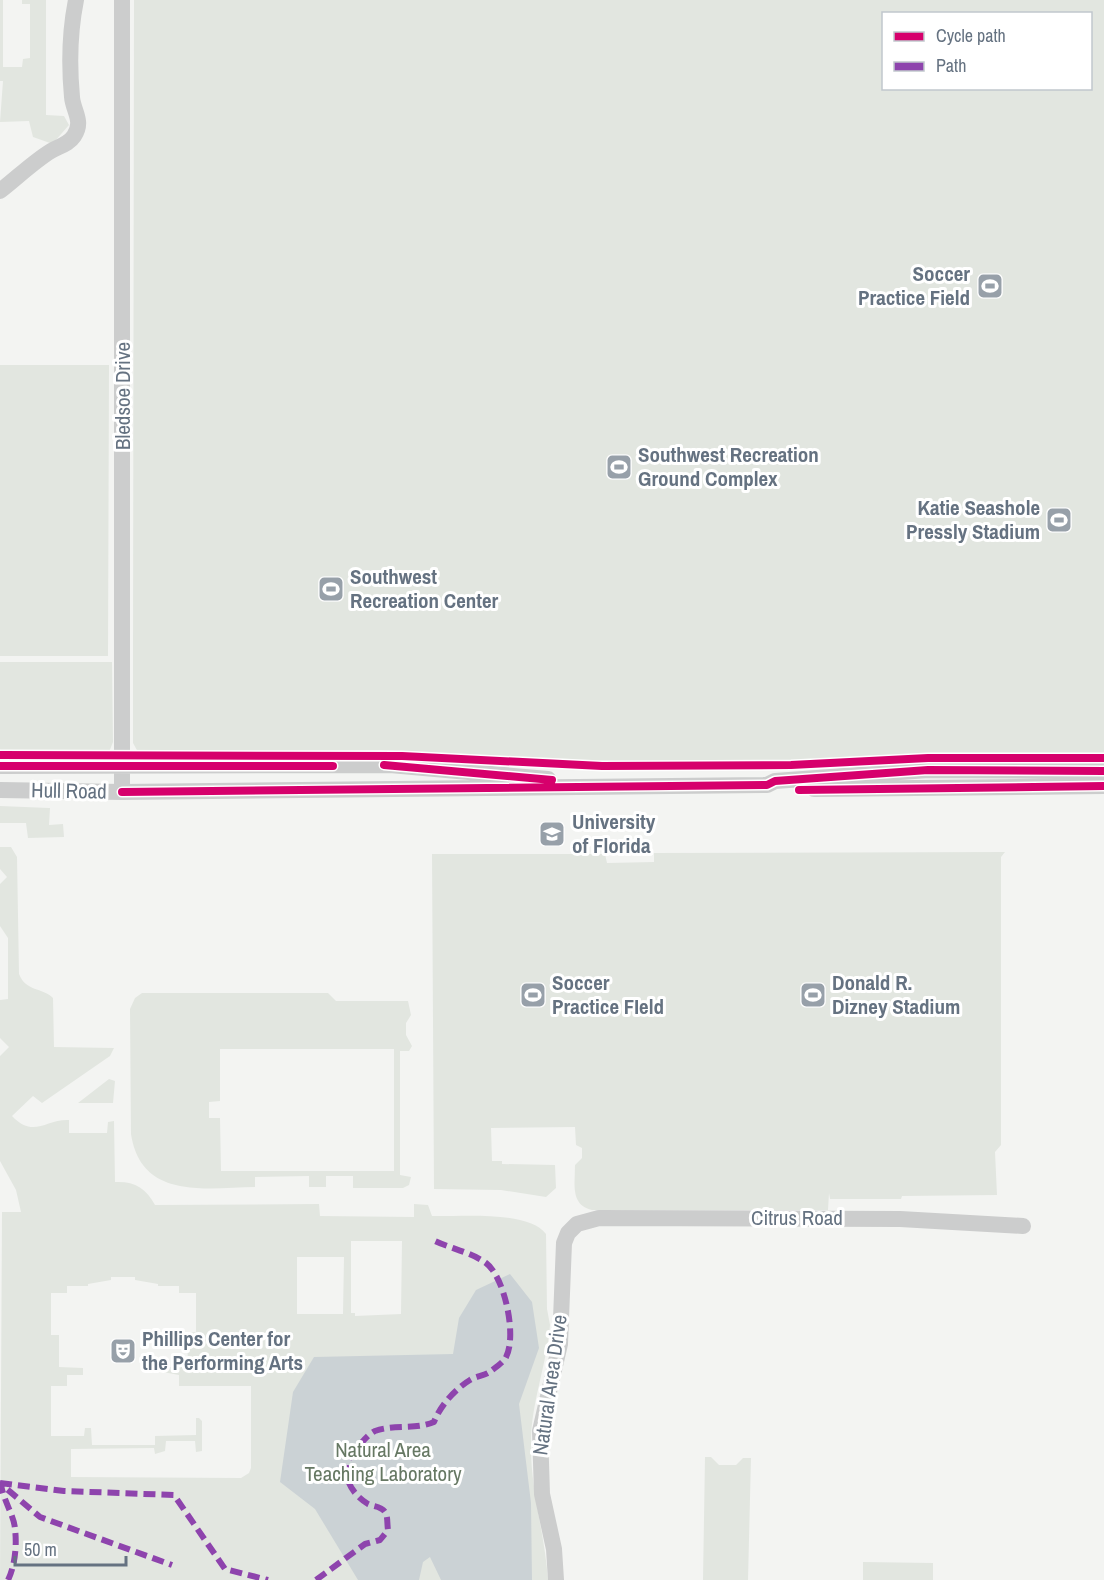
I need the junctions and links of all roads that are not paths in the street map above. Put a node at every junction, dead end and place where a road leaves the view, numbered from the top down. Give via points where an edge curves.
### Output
1 (76, 0) edge
2 (122, 0) edge
3 (0, 191) edge
4 (0, 766) edge
5 (123, 767) junction
6 (1104, 771) edge
7 (606, 785) junction
8 (767, 785) junction
9 (1104, 786) edge
10 (0, 790) edge
11 (122, 792) junction
12 (1023, 1226) dead end
13 (572, 1228) joint
14 (556, 1580) edge

1 - 3 street via 71,20 71,64 72,98 78,115 76,131 66,144 49,152
2 - 5 street, Bledsoe Drive
4 - 5 street, Hull Road
5 - 7 street, Hull Road via 390,765
5 - 11 street, Bledsoe Drive
6 - 8 street, Hull Road via 928,770 775,781
7 - 8 street, Hull Road
7 - 11 street, Hull Road
8 - 9 street, Hull Road via 775,790
10 - 11 street, Hull Road
12 - 13 street, Citrus Road via 900,1219 599,1218
13 - 14 street, Natural Area Drive via 562,1251 560,1339 539,1440 542,1494 554,1549

